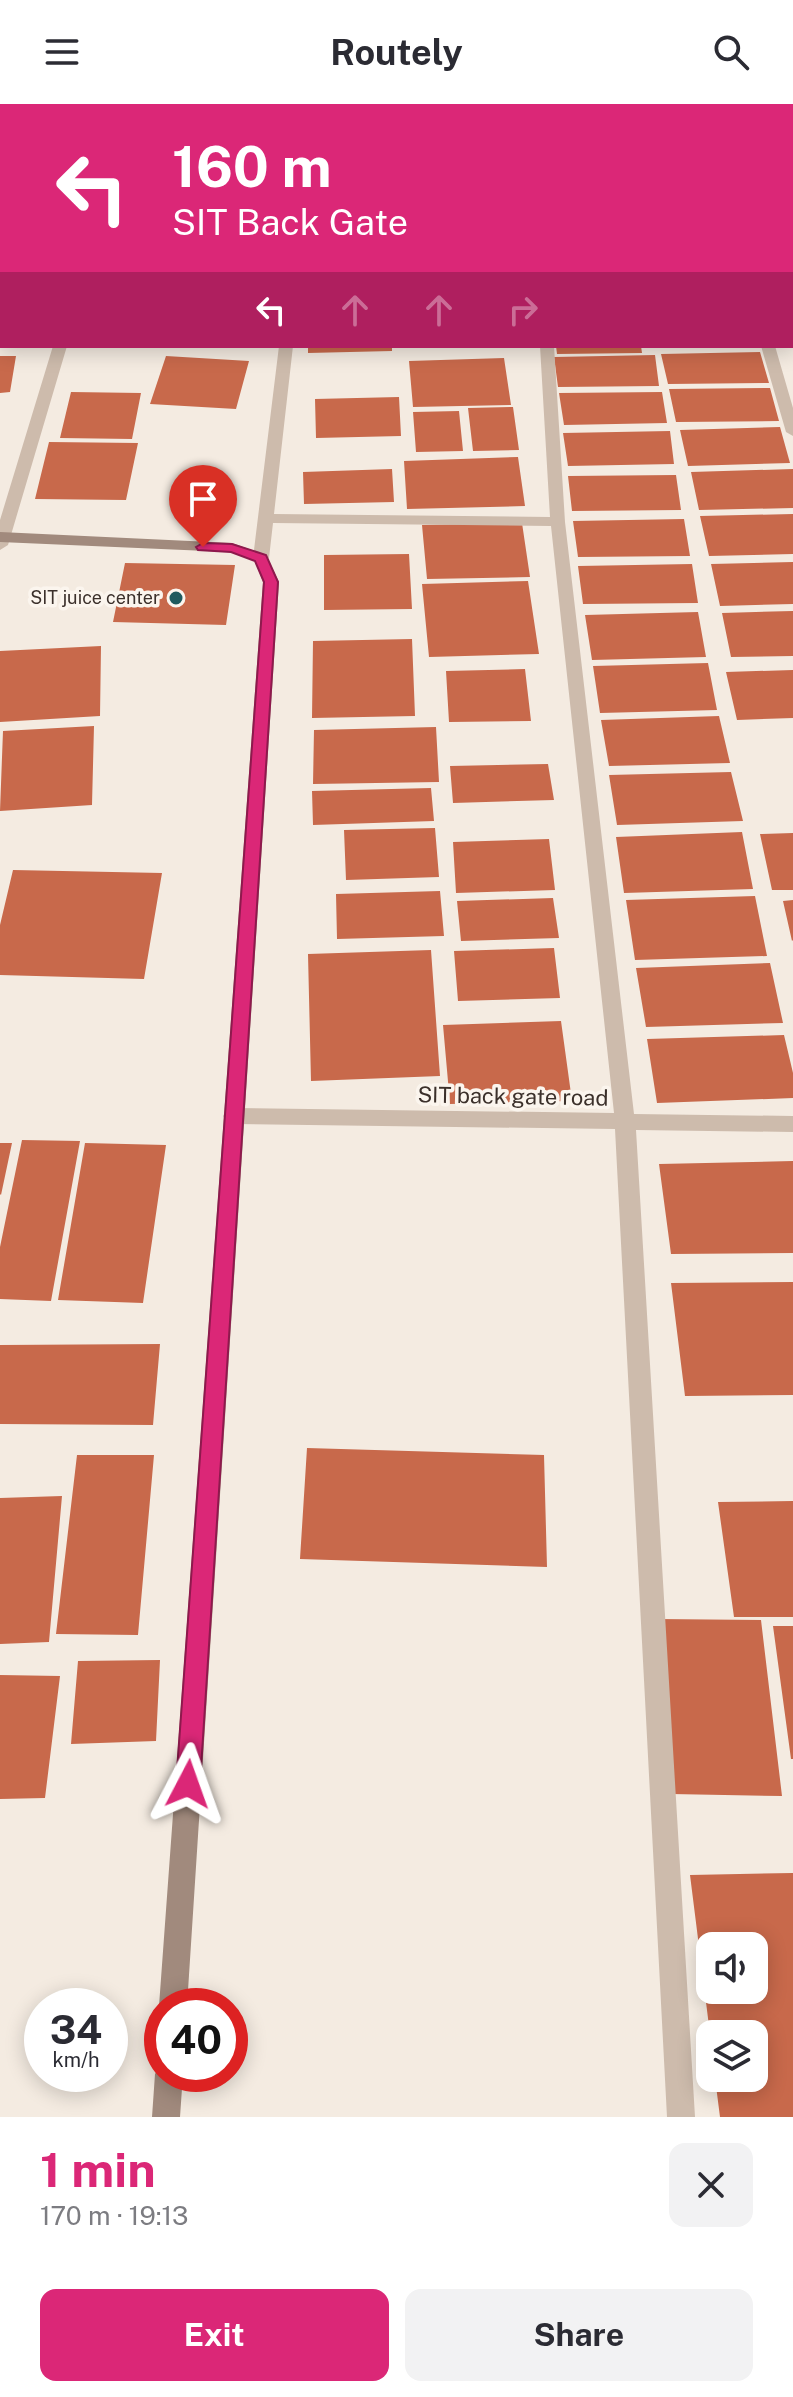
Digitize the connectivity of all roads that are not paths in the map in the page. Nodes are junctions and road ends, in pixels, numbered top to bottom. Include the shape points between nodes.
1 (59, 348) edge
2 (286, 348) edge
3 (547, 348) edge
4 (769, 348) edge
5 (793, 432) edge
6 (266, 518) junction
7 (558, 522) junction
8 (1, 540) edge
9 (261, 558) junction
10 (233, 1116) junction
11 (625, 1121) junction
12 (793, 1124) edge
13 (174, 1988) edge
14 (168, 2092) edge
15 (166, 2117) edge
16 (681, 2117) edge

1 - 8 street
2 - 6 street
3 - 7 street
4 - 5 street
6 - 7 street
6 - 9 street
7 - 11 street
8 - 9 street via 232,548
9 - 10 street via 271,582
10 - 11 street, SIT back gate road
10 - 13 street
11 - 12 street, SIT back gate road
11 - 16 street
14 - 15 street

